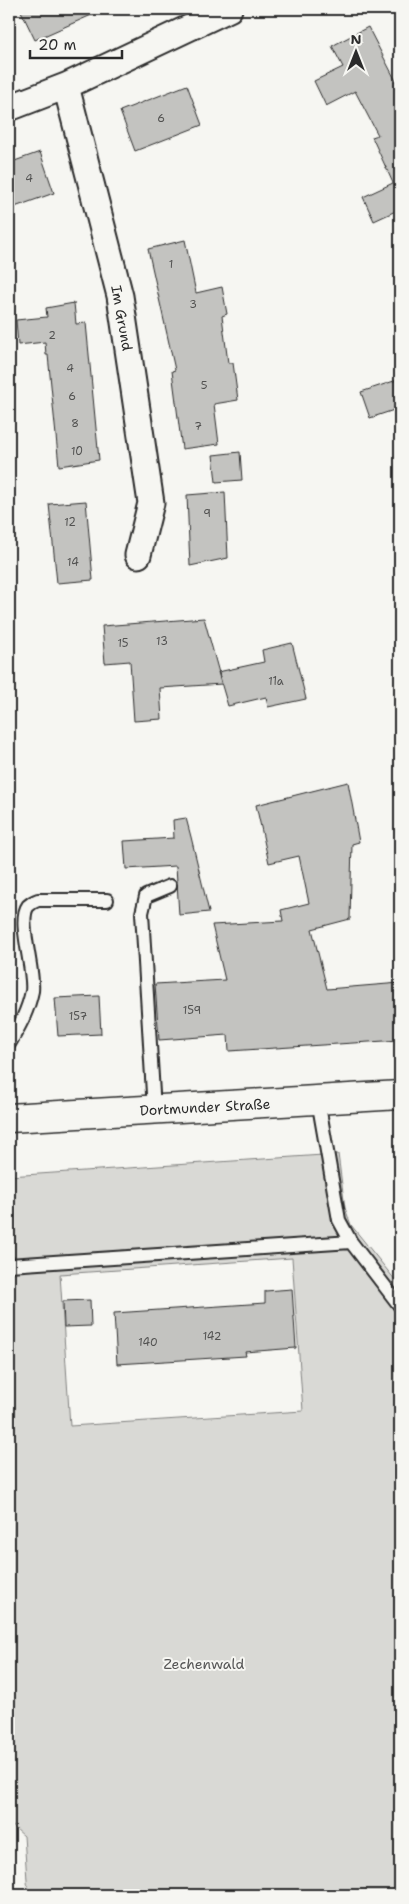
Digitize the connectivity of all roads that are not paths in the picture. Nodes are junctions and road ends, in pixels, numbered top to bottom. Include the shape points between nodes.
1 (229, 9) edge
2 (66, 86) junction
3 (9, 108) edge
4 (138, 555) dead end
5 (170, 886) dead end
6 (107, 900) dead end
7 (9, 1044) edge
8 (400, 1094) edge
9 (318, 1100) junction
10 (154, 1110) junction
11 (9, 1118) edge
12 (351, 1242) junction
13 (9, 1265) edge
14 (400, 1306) edge

1 - 2 street
2 - 3 street
2 - 4 street, Im Grund via 120,296 151,503
5 - 10 lane via 146,896 142,914
6 - 7 lane via 38,900 28,906 25,925 32,989 26,1013
8 - 9 main road, Dortmunder Straße
9 - 10 main road, Dortmunder Straße
9 - 12 lane via 339,1220
10 - 11 main road, Dortmunder Straße
12 - 13 lane
12 - 14 lane

